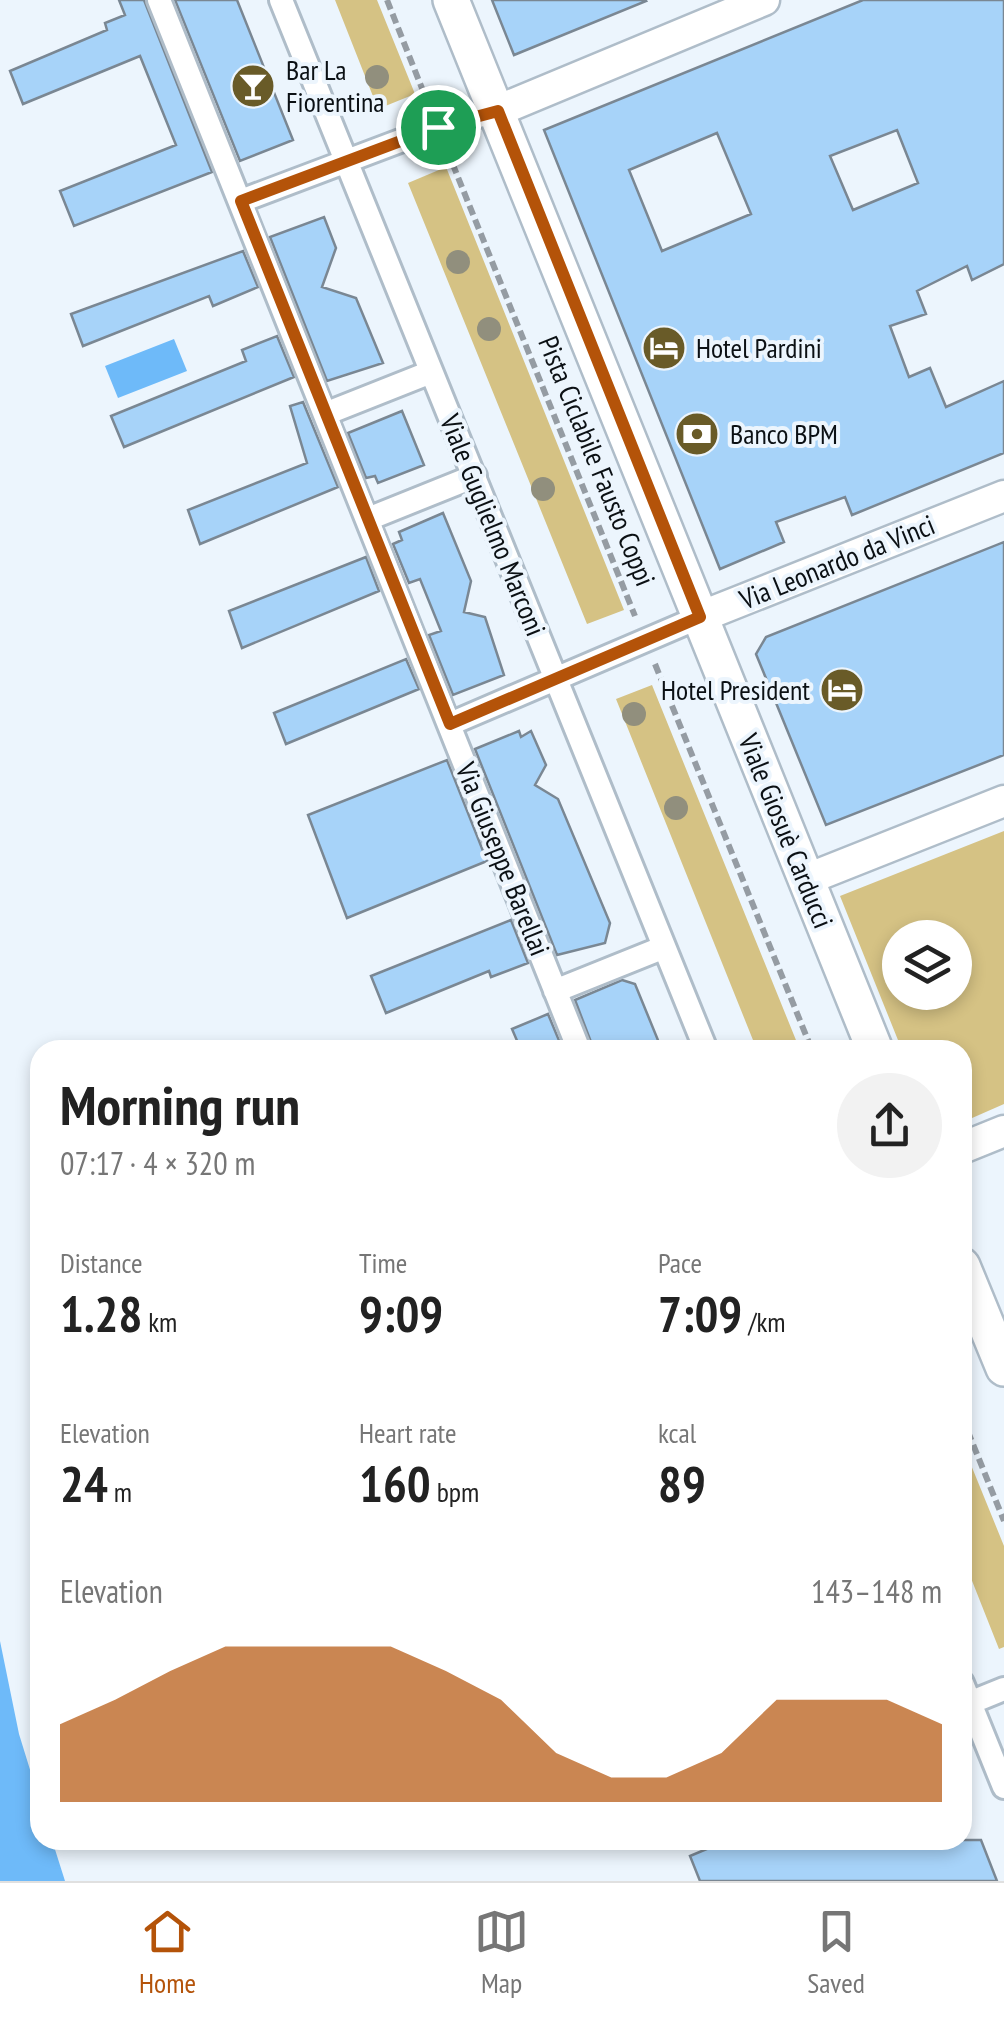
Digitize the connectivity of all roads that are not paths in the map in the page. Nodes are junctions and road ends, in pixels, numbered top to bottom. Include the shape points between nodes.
1 (159, 0) edge
2 (281, 0) edge
3 (451, 0) edge
4 (764, 0) edge
5 (498, 111) junction
6 (348, 160) junction
7 (241, 201) junction
8 (431, 372) junction
9 (326, 414) junction
10 (475, 476) junction
11 (1004, 496) edge
12 (368, 519) junction
13 (700, 617) junction
14 (553, 678) junction
15 (450, 724) junction
16 (1004, 801) edge
17 (806, 880) junction
18 (662, 948) junction
19 (555, 991) junction
20 (575, 1040) edge
21 (702, 1040) edge
22 (871, 1040) edge
23 (1004, 1131) edge
24 (972, 1144) edge
25 (972, 1290) edge
26 (1004, 1368) edge
27 (1004, 1690) edge
28 (972, 1696) edge
29 (972, 1713) edge
30 (1004, 1787) edge

1 - 7 street, Via Giuseppe Barellai
2 - 6 street, Viale Guglielmo Marconi
3 - 5 street, Viale Giosuè Carducci
4 - 5 street
5 - 6 street
5 - 13 street, Viale Giosuè Carducci
6 - 7 street
6 - 8 street, Viale Guglielmo Marconi
7 - 9 street, Via Giuseppe Barellai
8 - 9 street
8 - 10 street, Viale Guglielmo Marconi
9 - 12 street, Via Giuseppe Barellai
10 - 12 street
10 - 14 street, Viale Guglielmo Marconi
11 - 13 street, Via Leonardo da Vinci
12 - 15 street, Via Giuseppe Barellai
13 - 14 street, Via Leonardo da Vinci
13 - 17 street, Viale Giosuè Carducci
14 - 15 street, Via Leonardo da Vinci
14 - 18 street, Viale Guglielmo Marconi
15 - 19 street, Via Giuseppe Barellai
16 - 17 street
17 - 22 street, Viale Giosuè Carducci
18 - 19 street
18 - 21 street, Viale Guglielmo Marconi
19 - 20 street, Via Giuseppe Barellai
23 - 24 street
25 - 26 street
27 - 28 street
29 - 30 street

